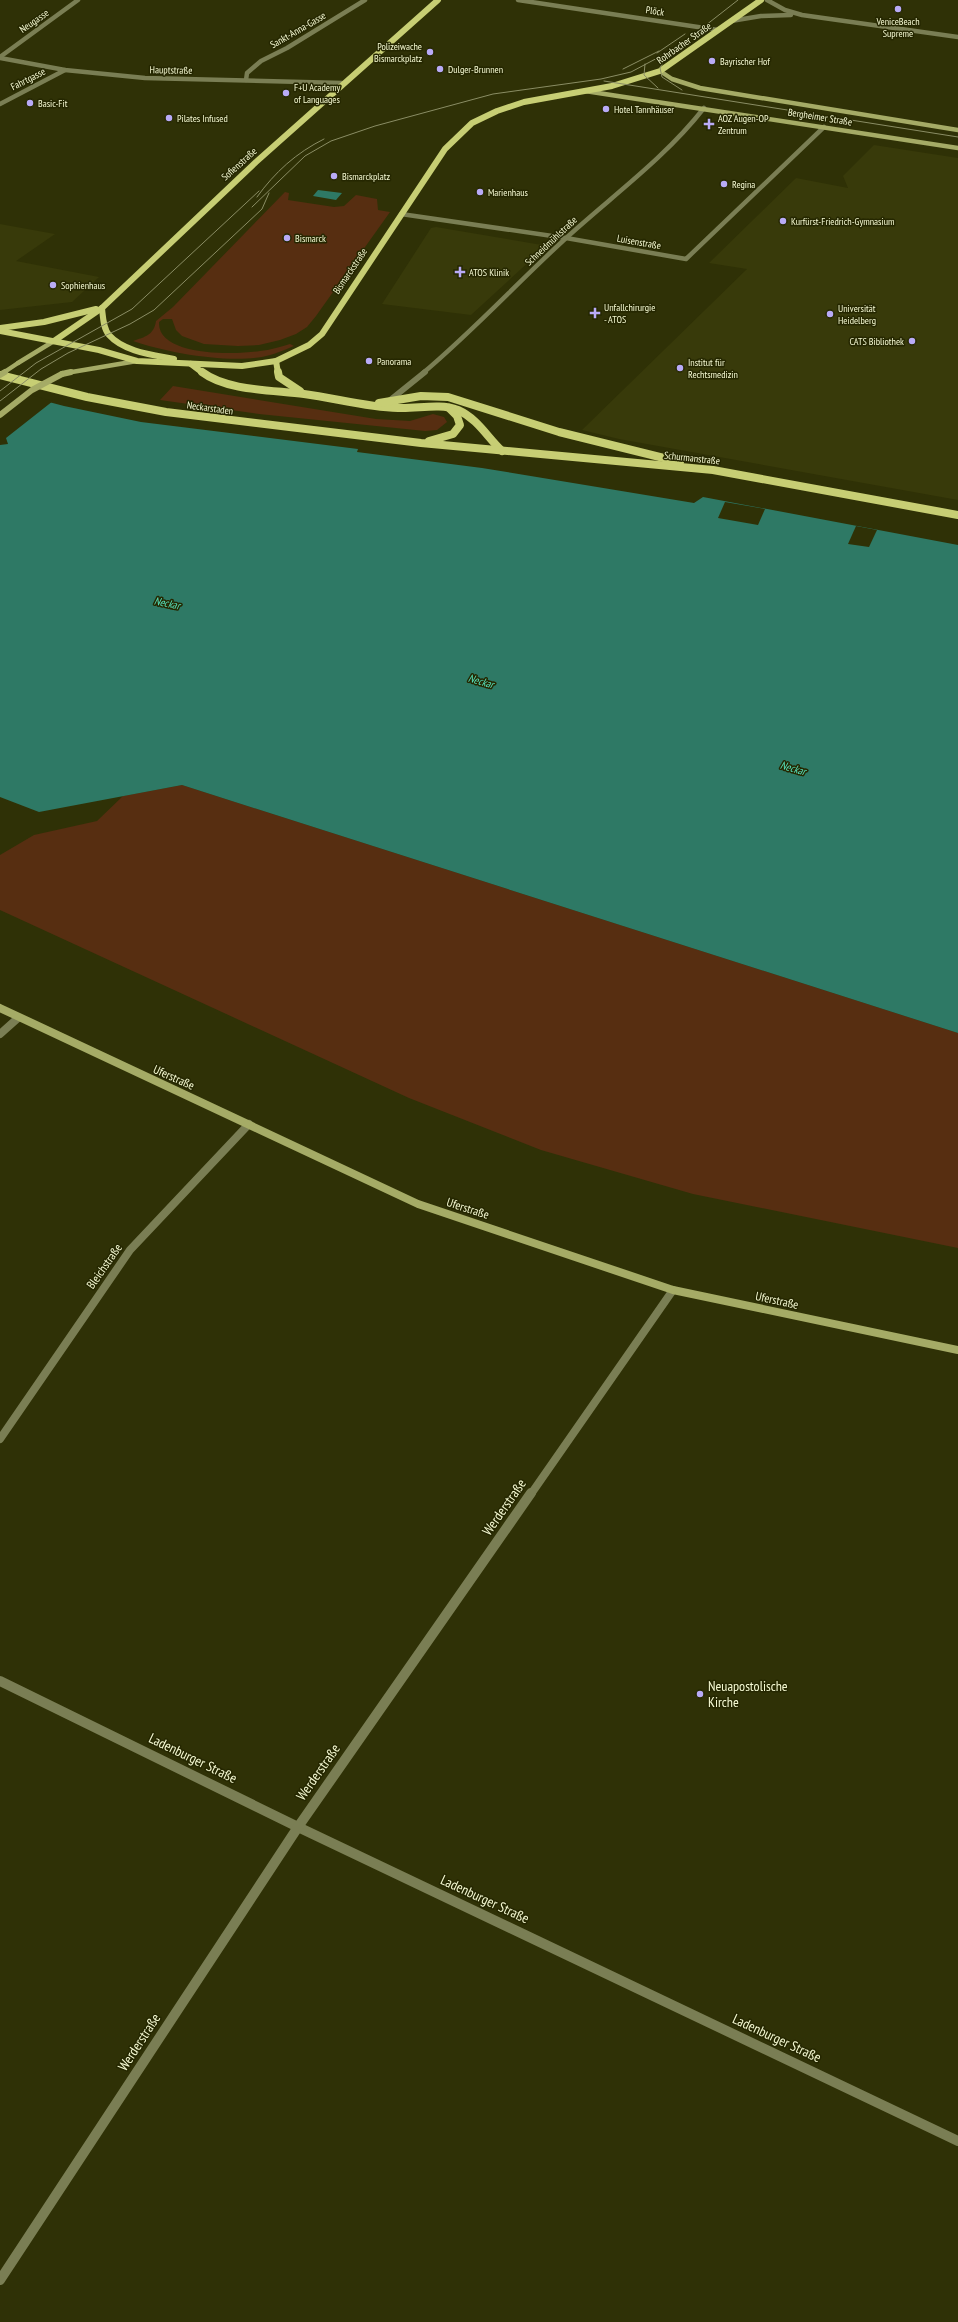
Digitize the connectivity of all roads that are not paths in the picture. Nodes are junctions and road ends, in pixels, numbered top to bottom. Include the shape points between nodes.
1 (78, 0) edge
2 (365, 0) edge
3 (438, 0) edge
4 (518, 0) edge
5 (760, 0) edge
6 (767, 0) edge
7 (802, 15) junction
8 (731, 21) junction
9 (718, 30) junction
10 (958, 37) edge
11 (0, 57) edge
12 (65, 70) junction
13 (660, 71) junction
14 (246, 80) junction
15 (342, 83) junction
16 (612, 86) joint
17 (585, 91) junction
18 (0, 104) edge
19 (704, 108) junction
20 (824, 127) junction
21 (958, 130) edge
22 (958, 148) edge
23 (401, 214) junction
24 (566, 238) junction
25 (102, 308) junction
26 (0, 328) edge
27 (0, 331) edge
28 (54, 341) junction
29 (137, 361) junction
30 (276, 361) junction
31 (194, 365) junction
32 (0, 375) edge
33 (305, 394) junction
34 (389, 401) junction
35 (368, 405) junction
36 (449, 408) junction
37 (0, 415) edge
38 (421, 443) junction
39 (502, 450) junction
40 (713, 470) junction
41 (958, 515) edge
42 (0, 1008) edge
43 (18, 1018) junction
44 (0, 1034) edge
45 (249, 1124) junction
46 (674, 1290) junction
47 (958, 1350) edge
48 (0, 1439) edge
49 (0, 1681) edge
50 (298, 1827) junction
51 (958, 2141) edge
52 (0, 2280) edge

1 - 11 street, Neugasse
2 - 14 street, Sankt-Anna-Gasse via 288,48 261,61 247,73
3 - 15 main road, Sofienstraße
4 - 9 street, Plöck
5 - 8 main road, Rohrbacher Straße
6 - 7 street via 785,10
7 - 8 street via 761,16
7 - 10 street
8 - 9 main road, Rohrbacher Straße
9 - 13 main road, Rohrbacher Straße
11 - 12 street, Hauptstraße
12 - 14 street, Hauptstraße via 145,78
12 - 18 street, Fahrtgasse
13 - 16 main road, Rohrbacher Straße
13 - 21 street, Bergheimer Straße via 672,80 700,88
14 - 15 street, Hauptstraße
15 - 25 main road, Sofienstraße via 179,233
16 - 17 main road, Bismarckstraße
17 - 19 street, Bergheimer Straße
17 - 23 main road, Bismarckstraße via 510,106 472,123 445,149
19 - 20 street, Bergheimer Straße
19 - 24 street, Schneidmühlstraße via 687,132
20 - 22 street, Bergheimer Straße
20 - 24 street, Luisenstraße via 686,259
23 - 24 street, Luisenstraße
23 - 30 main road, Bismarckstraße via 322,334 309,345
24 - 34 street, Schneidmühlstraße via 436,363
25 - 26 main road via 44,322
25 - 28 main road, Sofienstraße
25 - 31 main road via 108,334 118,342
27 - 28 main road
28 - 29 main road
28 - 32 street, bridge
29 - 31 main road, Bismarckstraße
29 - 37 street, Bismarckstraße, bridge via 62,374 32,390
30 - 31 main road, Bismarckstraße via 242,366
30 - 33 main road via 279,377
31 - 33 main road via 203,375 222,382
32 - 38 main road, Neckarstaden via 102,400 166,412
33 - 35 main road
34 - 35 main road
34 - 40 main road via 421,396 448,397 559,432
35 - 36 main road via 393,408
36 - 38 main road via 460,421 456,431
36 - 39 main road via 474,418 492,442
38 - 39 main road, Schurmanstraße
39 - 40 main road, Schurmanstraße
40 - 41 main road, Schurmanstraße
42 - 43 street, Uferstraße
43 - 44 street
43 - 45 street, Uferstraße
45 - 46 street, Uferstraße via 418,1204
45 - 48 street, Bleichstraße via 130,1250
46 - 47 street, Uferstraße
46 - 50 street, Werderstraße
49 - 50 street, Ladenburger Straße
50 - 51 street, Ladenburger Straße
50 - 52 street, Werderstraße

